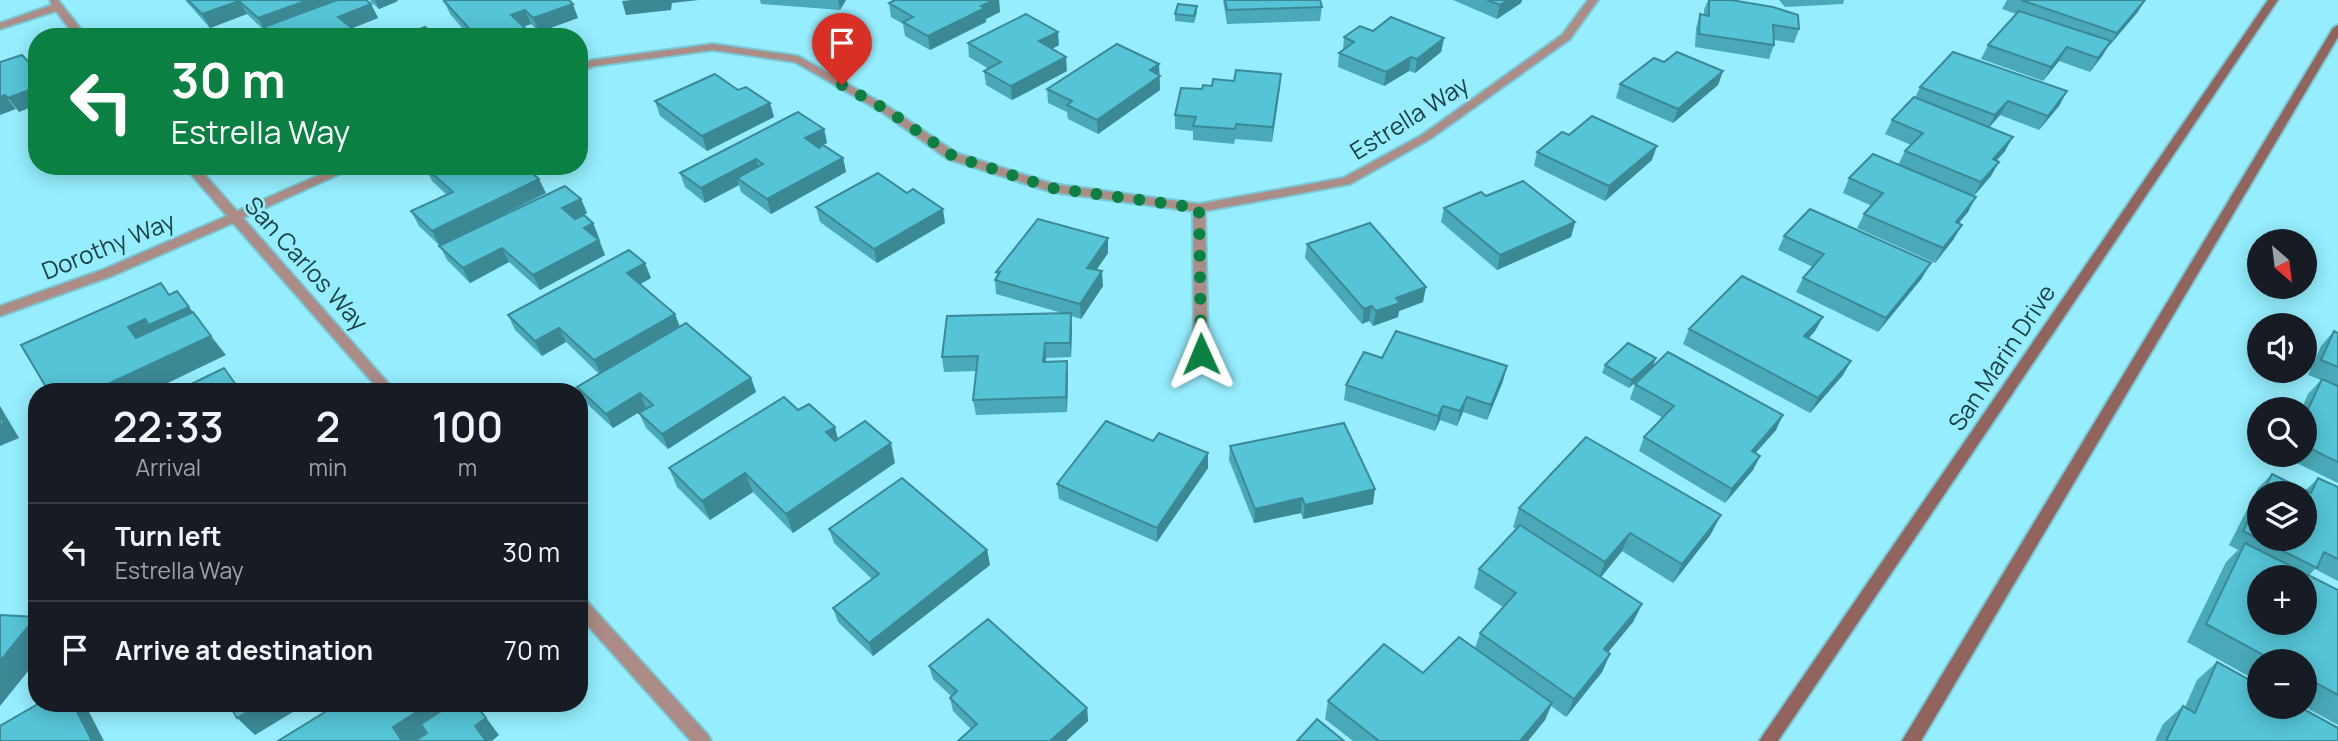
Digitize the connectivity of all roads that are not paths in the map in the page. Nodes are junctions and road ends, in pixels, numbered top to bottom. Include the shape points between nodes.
1 (1593, 0) edge
2 (2273, 0) edge
3 (55, 3) edge
4 (0, 26) edge
5 (75, 28) edge
6 (2338, 28) edge
7 (588, 65) edge
8 (197, 175) edge
9 (330, 175) edge
10 (1199, 208) junction
11 (232, 217) junction
12 (0, 311) edge
13 (1201, 354) dead end
14 (381, 383) edge
15 (588, 614) edge
16 (702, 741) edge
17 (1768, 741) edge
18 (1911, 741) edge

1 - 10 street, Estrella Way via 1566,37 1426,137 1346,181
2 - 17 main road, San Marin Drive
3 - 4 street
3 - 5 street
6 - 18 main road
7 - 10 street, Estrella Way via 713,47 798,59 887,110 953,156 1052,188
8 - 11 street, San Carlos Way
9 - 11 street
10 - 13 street
11 - 12 street, Dorothy Way via 107,273
11 - 14 street, San Carlos Way
15 - 16 street

